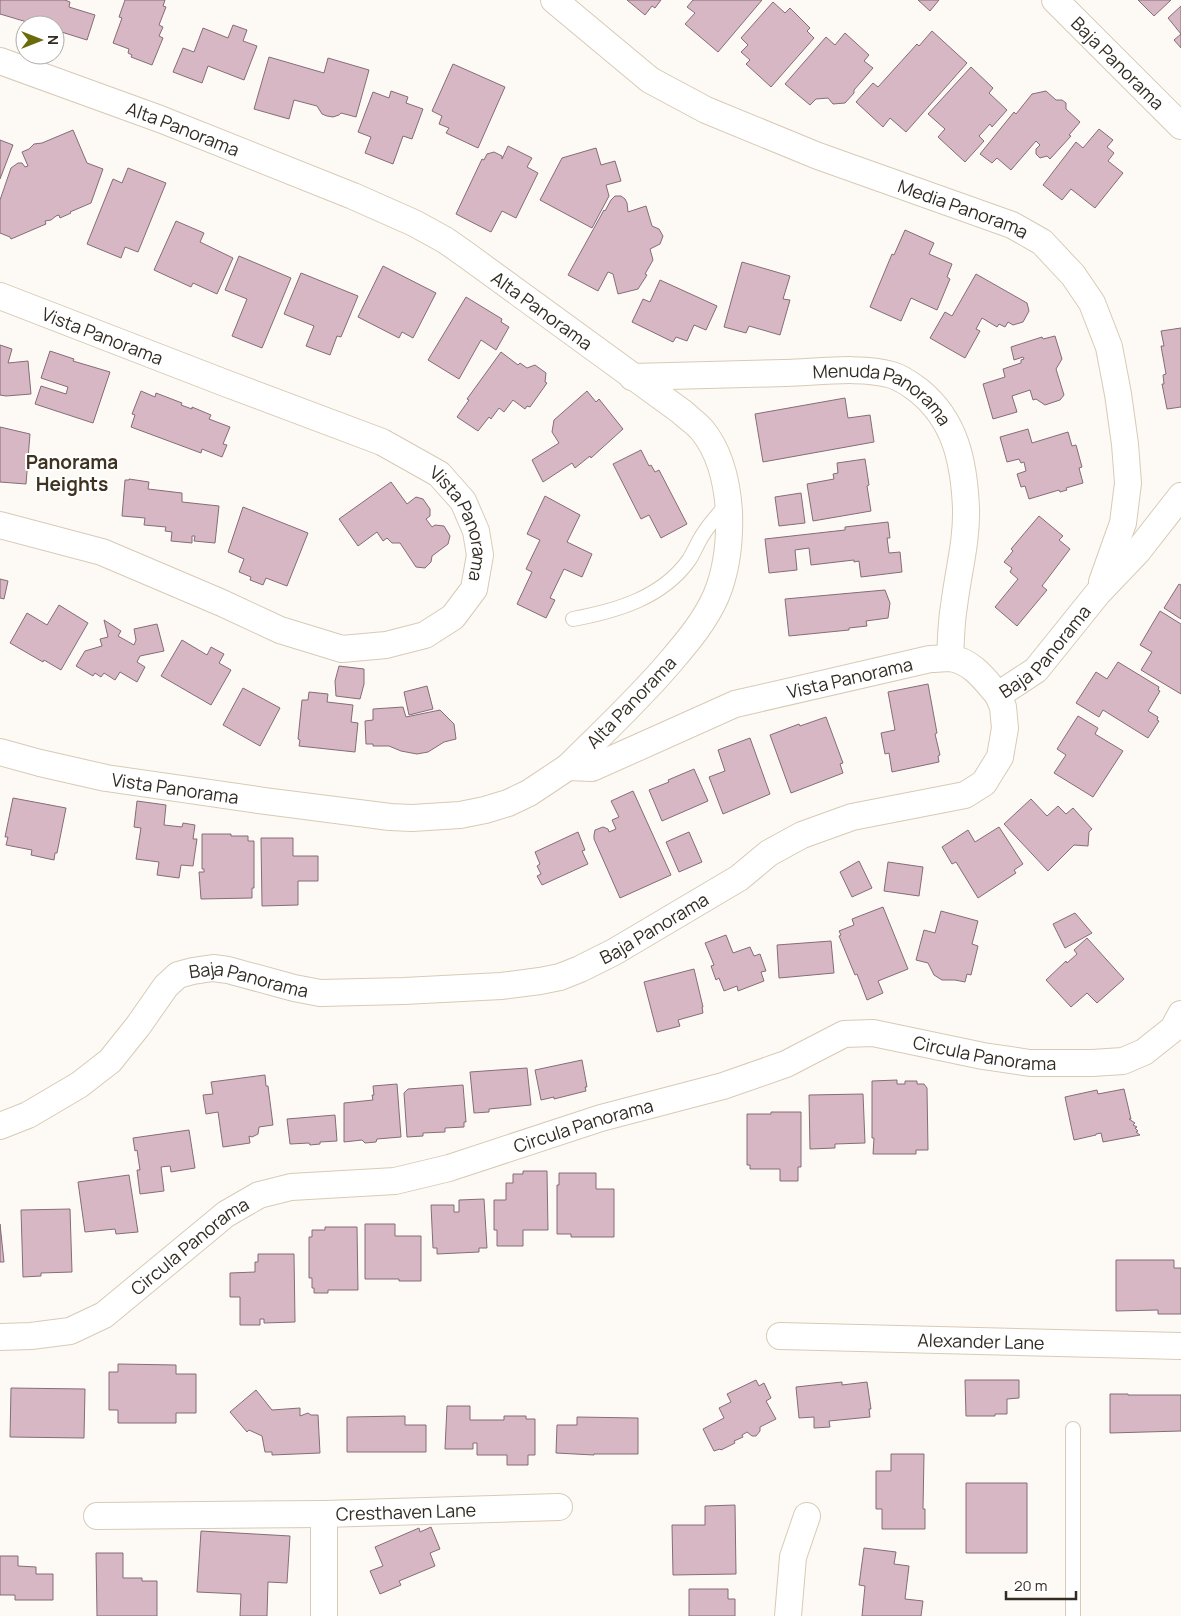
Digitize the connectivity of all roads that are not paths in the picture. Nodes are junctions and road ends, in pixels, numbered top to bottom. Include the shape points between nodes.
1 (554, 0) edge
2 (1055, 0) edge
3 (0, 61) edge
4 (1181, 126) edge
5 (0, 296) edge
6 (632, 377) junction
7 (1181, 496) edge
8 (728, 503) junction
9 (0, 525) edge
10 (1098, 593) junction
11 (573, 619) dead end
12 (950, 658) junction
13 (998, 696) junction
14 (0, 752) edge
15 (568, 767) junction
16 (1181, 1014) edge
17 (0, 1126) edge
18 (780, 1336) dead end
19 (0, 1337) edge
20 (1181, 1346) edge
21 (1073, 1429) dead end
22 (559, 1507) dead end
23 (324, 1514) junction
24 (97, 1516) dead end
25 (808, 1516) dead end
26 (324, 1616) edge
27 (788, 1616) edge
28 (1073, 1616) edge

1 - 10 street, Media Panorama via 650,80 706,110 818,156 1012,225 1042,242 1067,269 1092,303 1109,347 1125,444 1128,483 1123,523
2 - 4 street, Baja Panorama
3 - 6 street, Alta Panorama via 169,122 346,192 414,223 465,254
5 - 9 street, Vista Panorama via 382,442 439,474 463,501 476,531 480,555 474,589 453,617 425,635 386,645 342,648 280,630 102,552
6 - 8 street, Alta Panorama via 701,429 717,454
6 - 12 street, Menuda Panorama via 853,371 892,375 928,398 944,417 956,442 966,509
7 - 10 street, Baja Panorama via 1138,551
8 - 11 lane via 703,534 688,560 654,593 632,604
8 - 15 street, Alta Panorama via 728,550 716,596 703,621 648,687
10 - 13 street, Baja Panorama via 1036,670
12 - 13 street via 967,662
12 - 15 street, Vista Panorama via 930,659 735,704 592,768
13 - 17 street, Baja Panorama via 1003,707 1005,728 1000,757 984,783 965,795 852,817 802,835 770,853 739,878 580,969 560,977 500,986 320,993 228,970 193,970 178,975 166,986 110,1062 79,1085
14 - 15 street, Vista Panorama via 106,778 412,818 460,815 508,803
16 - 19 street, Circula Panorama via 1172,1029 1144,1052 1123,1061 1092,1063 1030,1063 872,1033 844,1034 786,1064 723,1086 600,1118 449,1168 395,1181 291,1187 259,1195 226,1214 104,1315 70,1331
18 - 20 street, Alexander Lane
21 - 28 lane
22 - 23 street, Cresthaven Lane
23 - 24 street
23 - 26 street, Cresthaven Lane
25 - 27 street via 793,1557

